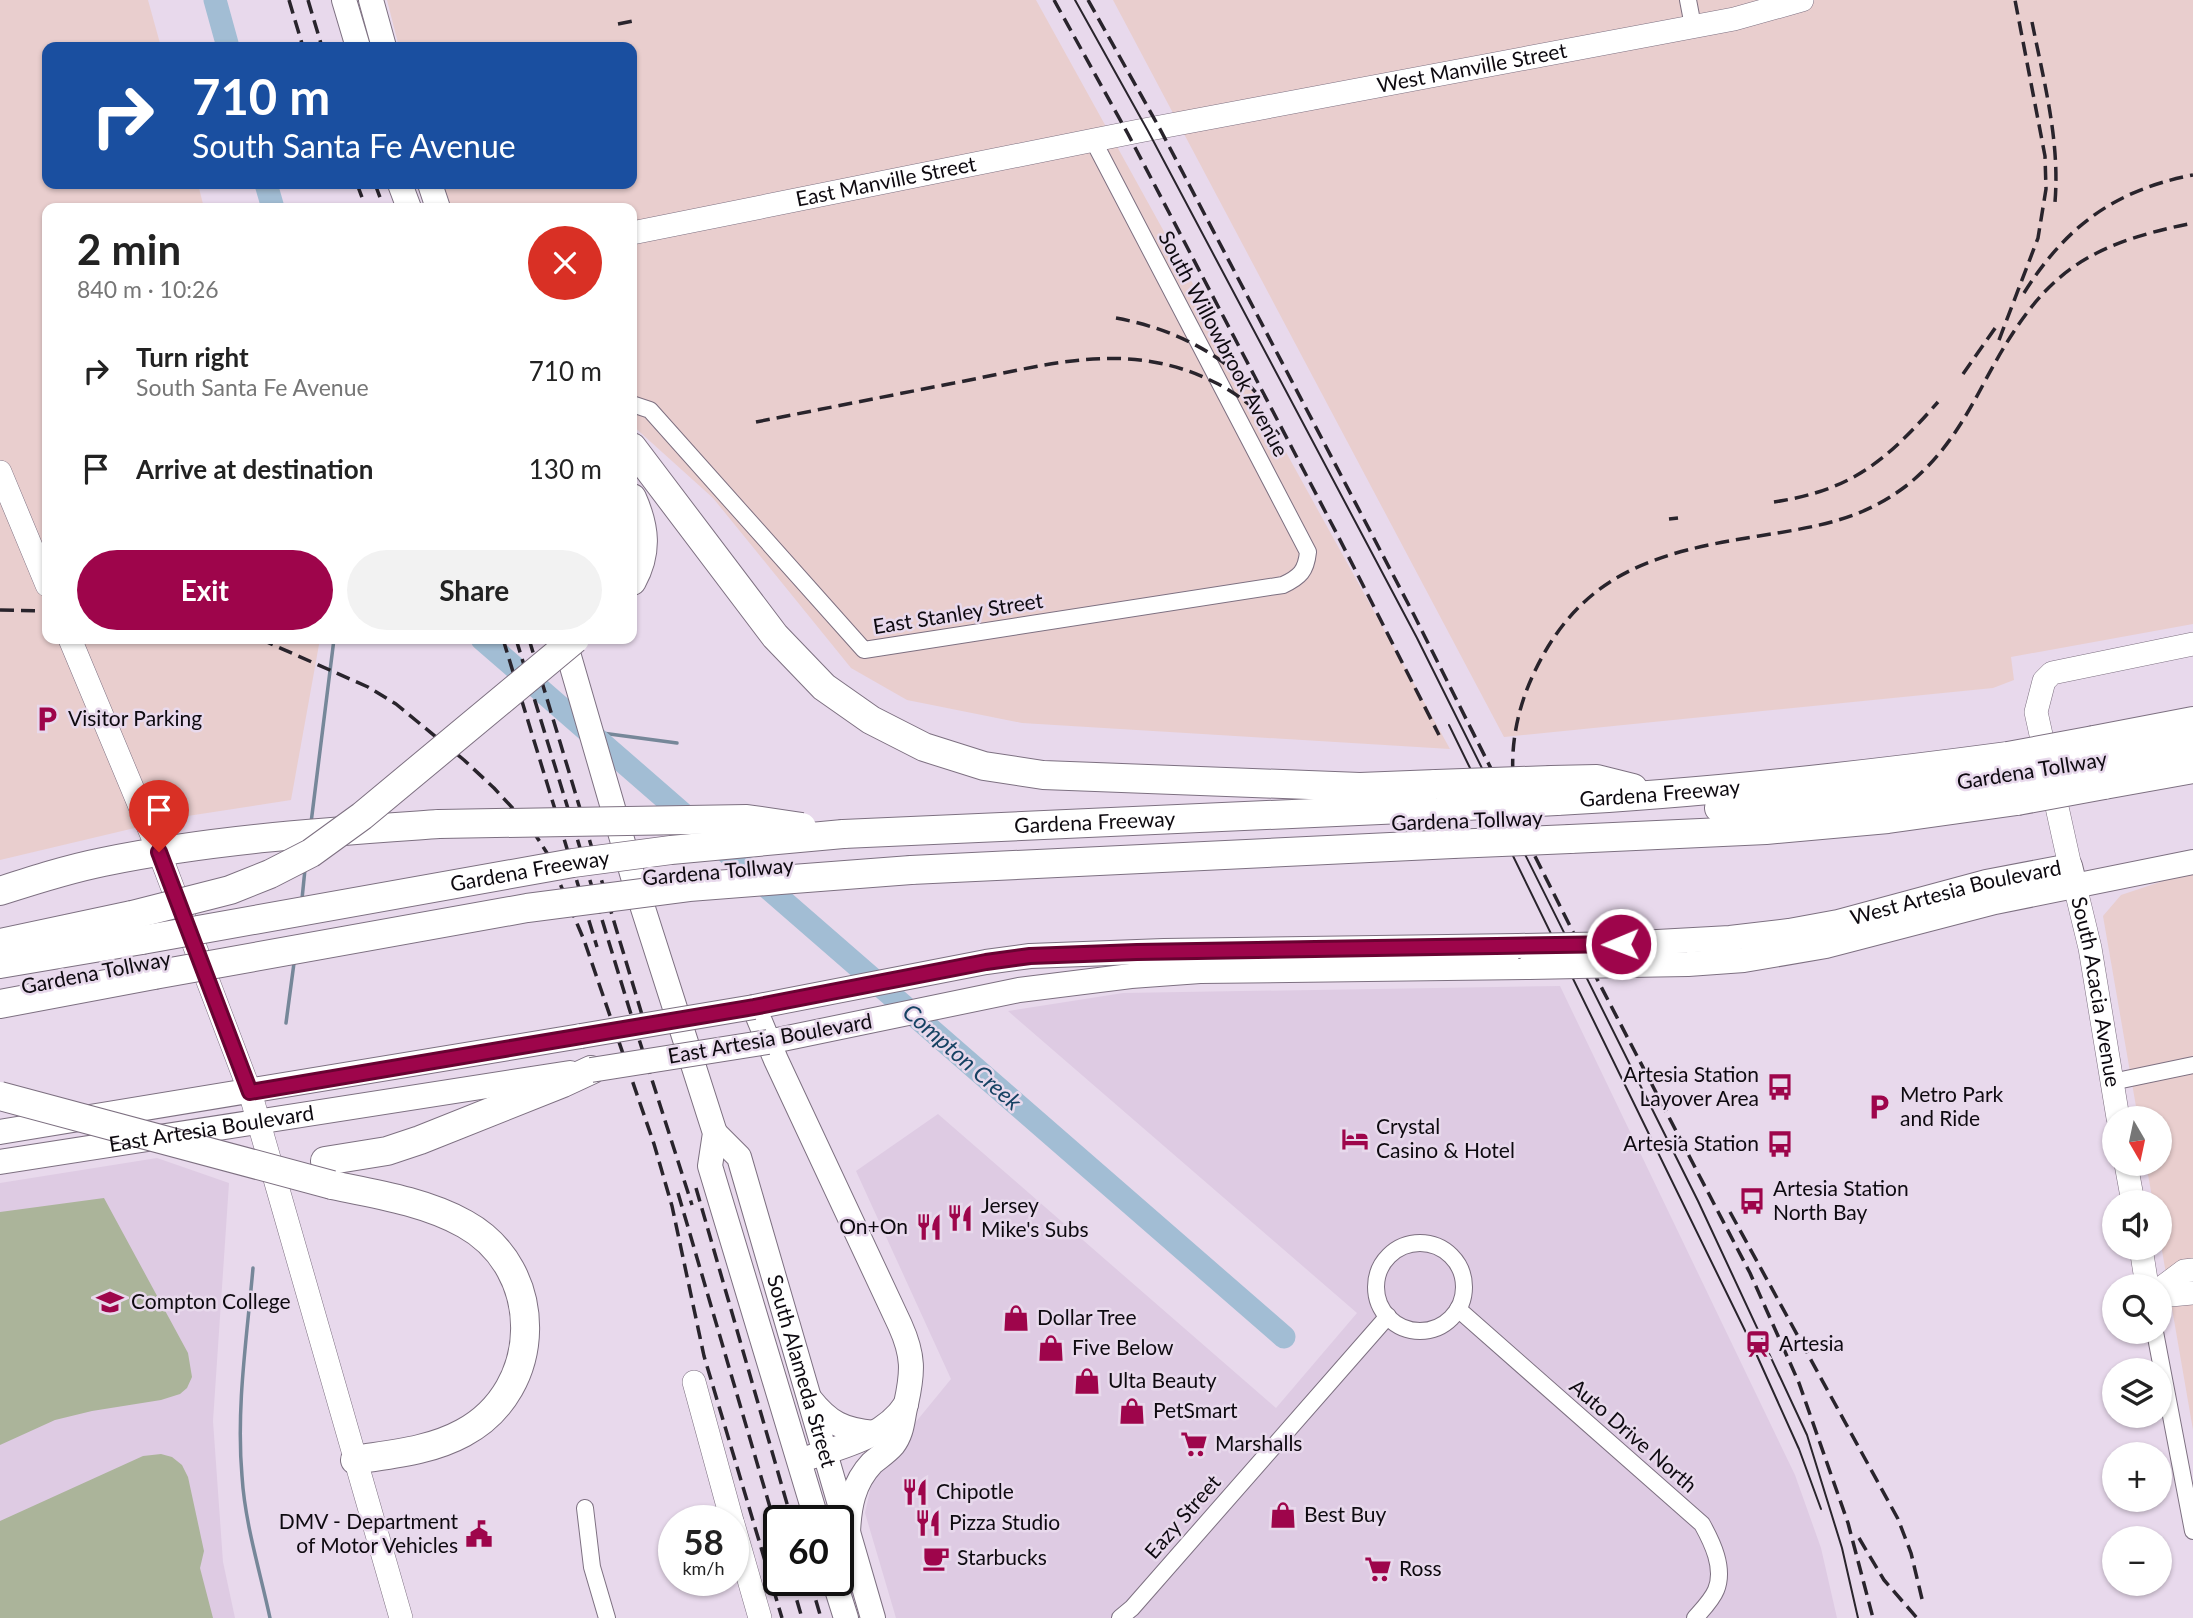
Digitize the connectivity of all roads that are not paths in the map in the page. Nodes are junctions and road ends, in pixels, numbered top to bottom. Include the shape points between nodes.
1 (344, 0) edge
2 (371, 0) edge
3 (1688, 0) edge
4 (1802, 0) edge
5 (1692, 26) junction
6 (357, 42) edge
7 (383, 42) edge
8 (1139, 131) joint
9 (1094, 142) junction
10 (637, 232) edge
11 (637, 406) edge
12 (637, 454) edge
13 (0, 472) edge
14 (637, 510) edge
15 (1307, 567) joint
16 (637, 570) edge
17 (42, 573) edge
18 (72, 644) edge
19 (565, 644) edge
20 (569, 644) edge
21 (2193, 644) edge
22 (2193, 721) edge
23 (2193, 742) edge
24 (2193, 752) edge
25 (2099, 762) junction
26 (2193, 769) edge
27 (2013, 777) junction
28 (2136, 779) junction
29 (1560, 809) junction
30 (1448, 814) junction
31 (1033, 825) joint
32 (857, 833) junction
33 (159, 852) junction
34 (2193, 862) edge
35 (2072, 876) junction
36 (0, 891) edge
37 (0, 943) edge
38 (144, 948) junction
39 (1624, 954) joint
40 (1170, 962) junction
41 (0, 964) edge
42 (0, 992) edge
43 (0, 1004) edge
44 (754, 1007) junction
45 (771, 1050) junction
46 (2193, 1065) edge
47 (591, 1070) junction
48 (2112, 1082) junction
49 (250, 1092) junction
50 (0, 1096) edge
51 (2116, 1106) edge
52 (260, 1122) junction
53 (0, 1132) edge
54 (715, 1133) junction
55 (0, 1162) edge
56 (328, 1173) junction
57 (2193, 1270) edge
58 (2172, 1280) edge
59 (2193, 1293) edge
60 (2172, 1295) edge
61 (1458, 1309) junction
62 (1388, 1316) junction
63 (2157, 1344) edge
64 (694, 1382) dead end
65 (807, 1395) junction
66 (906, 1403) junction
67 (874, 1433) junction
68 (824, 1453) junction
69 (355, 1460) junction
70 (799, 1461) junction
71 (728, 1505) edge
72 (812, 1505) edge
73 (840, 1505) edge
74 (850, 1505) edge
75 (585, 1508) dead end
76 (2193, 1531) edge
77 (854, 1553) edge
78 (749, 1579) edge
79 (839, 1596) edge
80 (401, 1618) edge
81 (607, 1618) edge
82 (760, 1618) edge
83 (846, 1618) edge
84 (873, 1618) edge
85 (1120, 1618) edge
86 (1695, 1618) edge

1 - 6 main road
2 - 7 main road
3 - 5 street
4 - 5 street, West Manville Street
5 - 8 street, West Manville Street
8 - 9 street, East Manville Street
9 - 10 street, East Manville Street
9 - 15 street, South Willowbrook Avenue via 1301,538 1308,552
11 - 15 street, East Stanley Street via 650,410 864,650 1283,584 1298,578
12 - 30 highway via 775,636 824,687 871,720 924,747 984,766 1044,775 1360,787
13 - 17 street
14 - 16 highway via 643,540
18 - 33 street
19 - 54 main road, South Alameda Street, bridge via 633,877
20 - 38 highway, bridge via 311,853 230,890
21 - 35 street, West Artesia Boulevard via 2052,673 2044,681 2036,712
22 - 25 highway, Gardena Freeway
23 - 25 highway, Gardena Tollway
24 - 28 highway, Gardena Tollway via 2150,760
25 - 27 highway, Gardena Freeway, bridge
25 - 27 highway, Gardena Freeway, bridge
25 - 28 highway, Gardena Freeway
26 - 28 highway, Gardena Freeway
27 - 29 highway, Gardena Freeway via 1875,821 1766,830
27 - 29 highway, Gardena Freeway via 1848,778 1663,795 1597,779
29 - 30 highway, Gardena Freeway, bridge
29 - 30 highway, bridge
30 - 31 highway, Gardena Tollway via 1061,838
30 - 38 highway, Gardena Freeway, bridge via 1358,848 903,863
31 - 32 highway, Gardena Freeway
32 - 33 highway, bridge via 747,819 439,824 278,836
32 - 38 highway, Gardena Freeway, bridge via 573,863
33 - 36 highway via 100,862
33 - 49 street
34 - 35 main road, West Artesia Boulevard
35 - 39 main road, West Artesia Boulevard via 1994,902 1826,946 1688,964
35 - 48 street, South Acacia Avenue via 2090,948
37 - 38 highway
38 - 41 highway, Gardena Freeway
38 - 42 highway, Gardena Tollway
38 - 43 highway, Gardena Freeway
39 - 40 main road, East Artesia Boulevard, bridge
40 - 44 main road, East Artesia Boulevard via 1030,956
40 - 45 main road, East Artesia Boulevard via 1019,990
44 - 45 main road
44 - 49 main road, East Artesia Boulevard, bridge
45 - 47 main road, East Artesia Boulevard, bridge
45 - 66 main road via 907,1341 912,1374
46 - 48 street
47 - 52 main road, East Artesia Boulevard
47 - 56 highway
48 - 51 street, South Acacia Avenue
49 - 52 street
49 - 53 main road, East Artesia Boulevard
50 - 56 highway, bridge via 222,1154 283,1161
52 - 55 main road, East Artesia Boulevard
52 - 69 street
54 - 65 main road, South Alameda Street via 739,1157
54 - 70 main road, South Alameda Street via 710,1166
56 - 69 highway via 375,1194 438,1212 482,1236 518,1286 526,1327 525,1349 512,1384 493,1412 479,1423 442,1443
57 - 58 street
59 - 60 street
61 - 62 street via 1440,1326 1424,1330 1401,1326
61 - 62 street via 1464,1292 1458,1265 1446,1251 1419,1243 1392,1252 1377,1276 1379,1301
61 - 86 street, Auto Drive North via 1702,1524 1713,1543 1719,1572 1716,1591
62 - 85 street, Eazy Street
63 - 76 street
64 - 71 street
65 - 67 main road via 822,1415 836,1424
65 - 68 main road, South Alameda Street
66 - 67 main road via 899,1415
66 - 74 main road via 902,1430 870,1465
67 - 68 main road
68 - 70 main road
68 - 73 main road, South Alameda Street
69 - 80 street
70 - 72 main road, South Alameda Street
75 - 81 street via 592,1567
77 - 84 main road, South Alameda Street
78 - 82 street
79 - 83 main road

